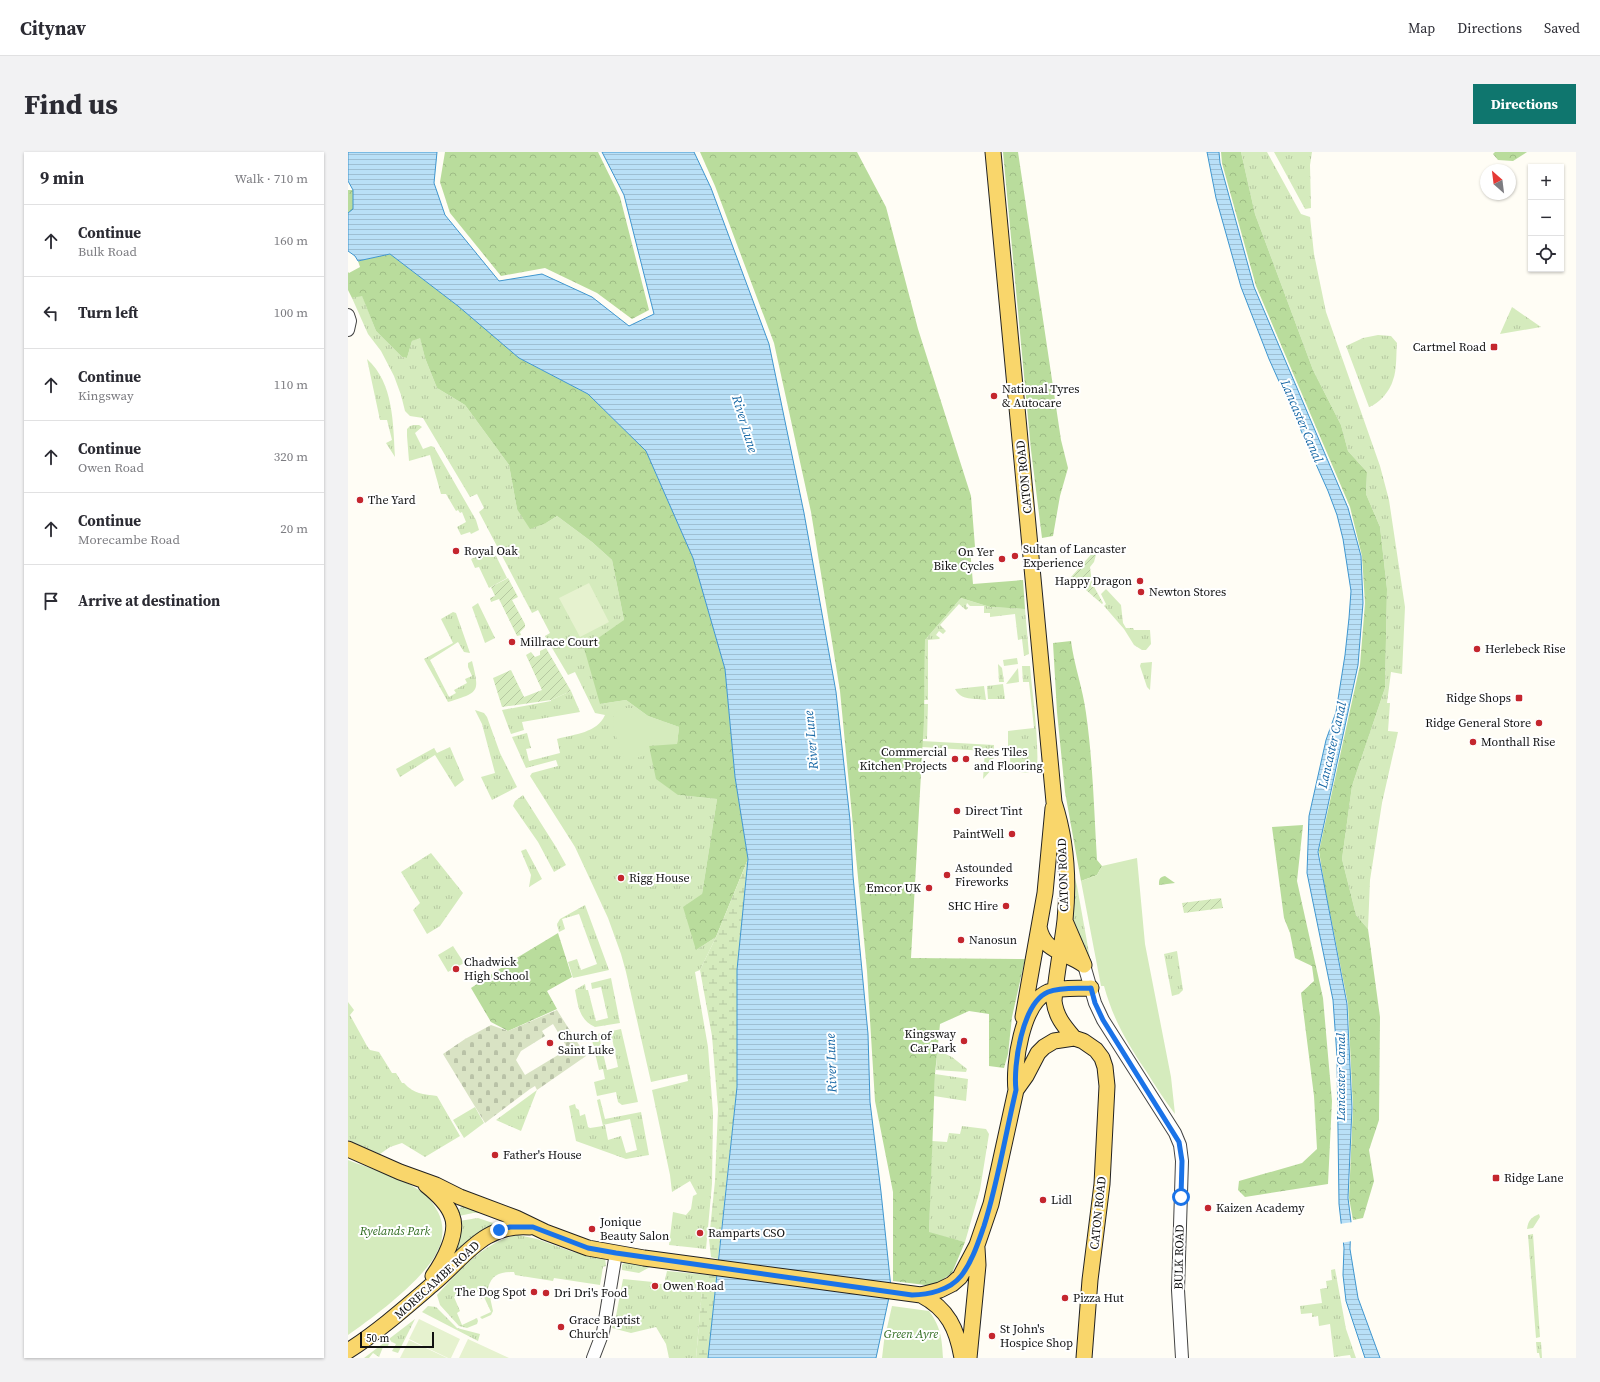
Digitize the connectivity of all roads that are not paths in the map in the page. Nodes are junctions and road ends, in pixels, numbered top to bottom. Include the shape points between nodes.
1 (993, 152) edge
2 (1054, 802) junction
3 (1065, 921) junction
4 (1039, 926) junction
5 (1061, 953) junction
6 (1084, 965) junction
7 (1091, 988) junction
8 (1055, 990) junction
9 (1022, 1036) junction
10 (1074, 1038) junction
11 (1016, 1090) junction
12 (348, 1149) edge
13 (421, 1181) junction
14 (460, 1197) junction
15 (452, 1215) junction
16 (533, 1227) junction
17 (977, 1245) junction
18 (616, 1253) junction
19 (916, 1295) junction
20 (406, 1307) junction
21 (348, 1351) edge
22 (593, 1358) edge
23 (962, 1358) edge
24 (969, 1358) edge
25 (1084, 1358) edge
26 (1182, 1358) edge

1 - 2 main road, CATON ROAD
2 - 3 main road, CATON ROAD via 1060,822 1065,860
2 - 4 main road, CATON ROAD
3 - 5 main road, CATON ROAD
3 - 6 main road
4 - 5 main road via 1044,942
4 - 9 main road, CATON ROAD via 1024,1008
5 - 6 main road
5 - 8 main road, CATON ROAD
6 - 7 street, BULK ROAD
7 - 8 main road
7 - 26 street, BULK ROAD via 1103,1020 1175,1133 1180,1145 1182,1169 1178,1290
8 - 9 main road via 1044,994 1034,1005 1026,1019
8 - 10 main road, CATON ROAD via 1056,1010 1060,1020
9 - 11 main road via 1016,1066
10 - 11 main road via 1054,1041 1044,1047
10 - 25 main road, CATON ROAD via 1084,1041 1102,1058 1107,1086 1102,1184 1090,1280
11 - 17 main road via 991,1204
12 - 13 main road
13 - 14 main road
13 - 15 main road via 441,1199
14 - 15 main road
14 - 16 main road
15 - 20 main road via 452,1235 446,1256 432,1278
16 - 18 main road via 588,1248
16 - 20 main road, MORECAMBE ROAD via 510,1227 499,1230 478,1242
17 - 19 main road via 960,1277 952,1284 940,1290
17 - 24 main road via 978,1265
18 - 19 main road
18 - 22 street via 603,1332
19 - 23 main road via 934,1302 950,1321 958,1337
20 - 21 main road, MORECAMBE ROAD

